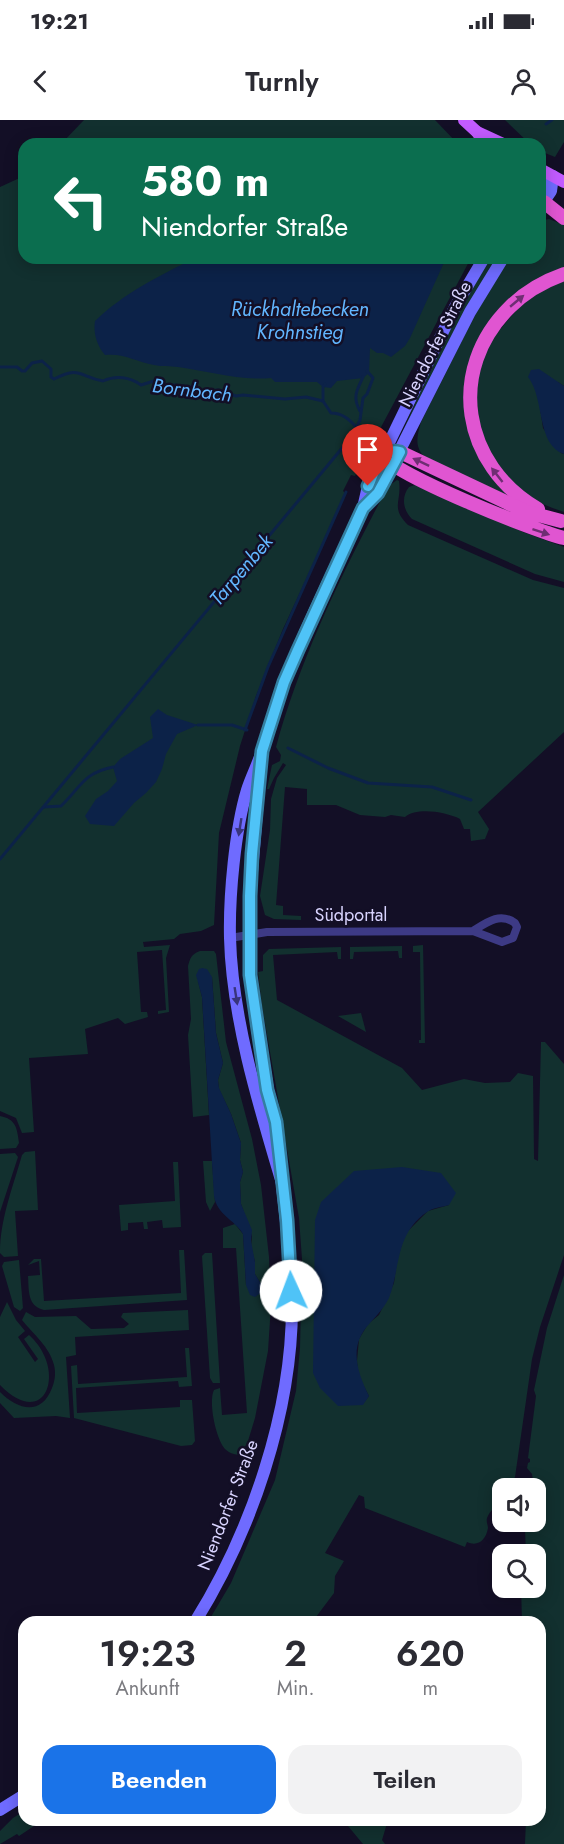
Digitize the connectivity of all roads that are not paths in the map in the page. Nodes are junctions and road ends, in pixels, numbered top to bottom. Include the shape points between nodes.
1 (464, 120) edge
2 (477, 132) junction
3 (481, 138) edge
4 (490, 138) edge
5 (559, 179) edge
6 (546, 197) edge
7 (546, 205) edge
8 (564, 218) edge
9 (480, 264) edge
10 (499, 264) edge
11 (564, 273) edge
12 (400, 452) junction
13 (382, 455) junction
14 (392, 466) junction
15 (363, 508) junction
16 (563, 521) edge
17 (564, 538) edge
18 (262, 751) junction
19 (473, 930) junction
20 (250, 934) junction
21 (230, 938) junction
22 (282, 1183) junction
23 (198, 1616) edge
24 (18, 1800) edge
25 (0, 1810) edge

1 - 2 main road
2 - 3 main road
2 - 4 main road
5 - 6 main road
7 - 8 highway
9 - 13 main road, Niendorfer Straße
10 - 12 main road, Niendorfer Straße via 470,312
16 -> 11 highway via 529,504 497,476 485,457 472,421 471,396 481,348 497,322 523,296
12 - 13 highway
12 - 14 main road, Niendorfer Straße
16 -> 12 highway via 527,512
13 - 14 highway
13 - 15 main road, Niendorfer Straße
14 - 15 main road, Niendorfer Straße via 378,493
14 -> 17 highway via 520,524
15 - 18 main road, Niendorfer Straße via 289,671
18 - 20 main road, Niendorfer Straße via 251,864
18 -> 21 main road, Niendorfer Straße via 241,816
19 - 19 street, Südportal via 502,942 513,938 517,927 504,917
19 - 20 street, Südportal
20 - 21 street, Südportal
20 - 22 main road, Niendorfer Straße via 250,975 267,1090 276,1122
21 -> 22 main road, Niendorfer Straße via 245,1042
22 - 23 main road, Niendorfer Straße via 292,1308 284,1388 252,1502 220,1578
24 - 25 main road

